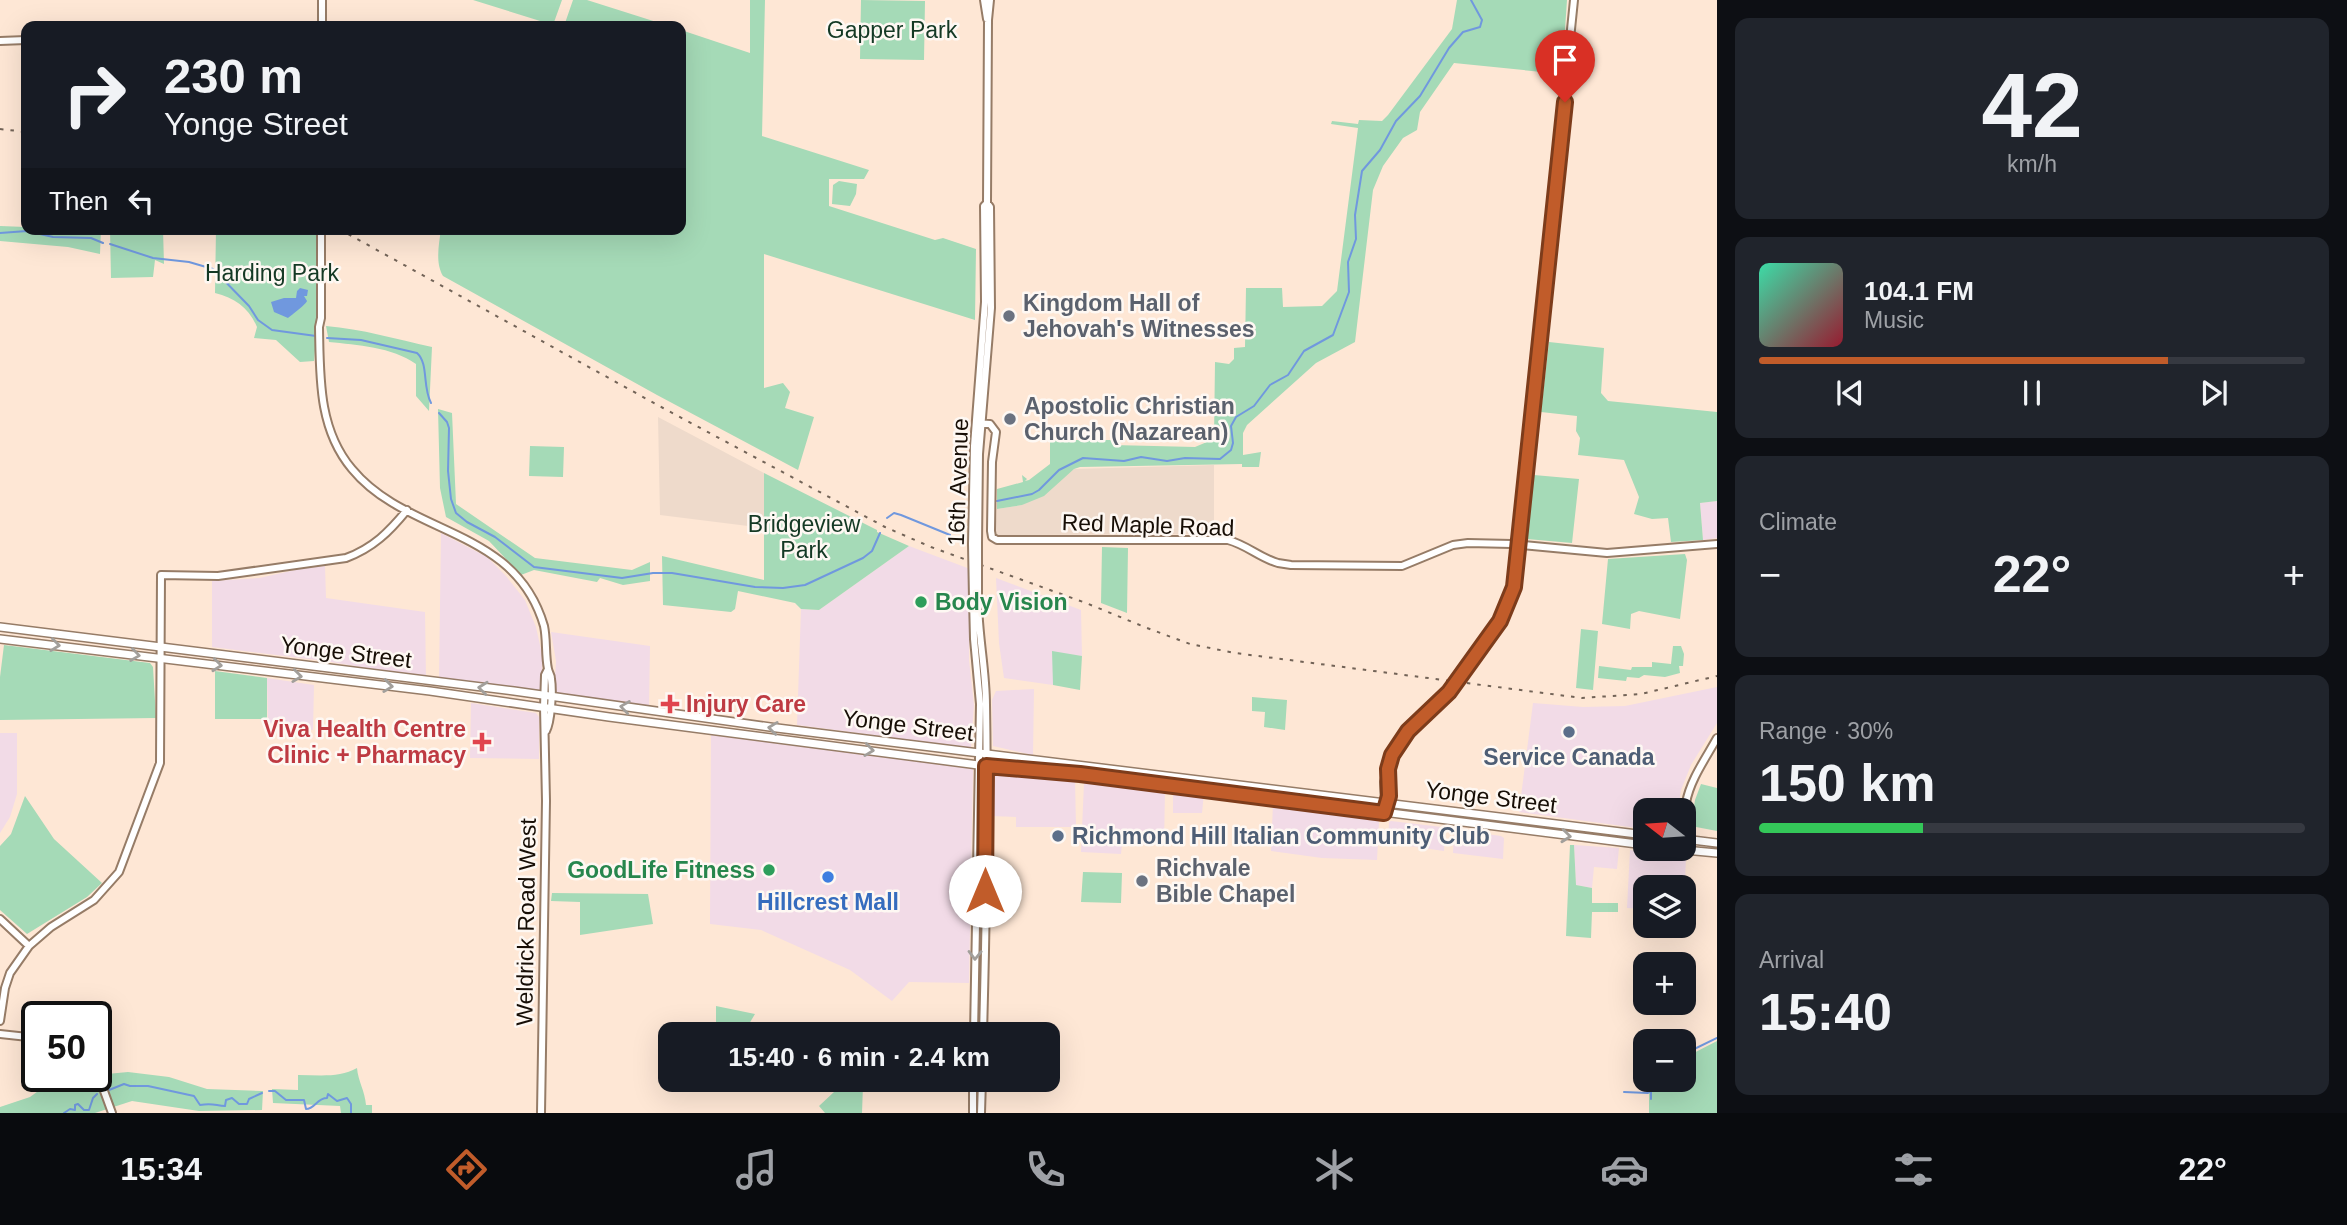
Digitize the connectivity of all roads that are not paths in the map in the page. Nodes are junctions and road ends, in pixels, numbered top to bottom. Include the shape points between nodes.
1 (322, 0) edge
2 (985, 0) edge
3 (990, 0) edge
4 (1574, 0) edge
5 (988, 20) junction
6 (322, 21) edge
7 (21, 40) edge
8 (0, 41) edge
9 (321, 235) edge
10 (979, 423) junction
11 (407, 510) junction
12 (992, 537) joint
13 (1519, 545) junction
14 (1716, 545) edge
15 (0, 627) edge
16 (0, 639) edge
17 (160, 648) junction
18 (160, 659) junction
19 (548, 697) junction
20 (547, 708) junction
21 (1717, 738) edge
22 (983, 754) junction
23 (983, 765) junction
24 (1688, 798) edge
25 (1385, 803) junction
26 (1384, 813) junction
27 (1633, 834) edge
28 (1696, 841) edge
29 (1717, 843) edge
30 (1633, 844) edge
31 (1696, 851) edge
32 (1717, 853) edge
33 (981, 865) junction
34 (0, 919) edge
35 (29, 946) junction
36 (0, 1021) edge
37 (974, 1022) edge
38 (983, 1022) edge
39 (0, 1034) edge
40 (21, 1036) edge
41 (104, 1092) edge
42 (973, 1092) edge
43 (982, 1092) edge
44 (112, 1113) edge
45 (541, 1113) edge
46 (973, 1113) edge
47 (981, 1113) edge

1 - 6 street
2 - 5 street, 16th Avenue
3 - 5 street, 16th Avenue
4 - 13 street
5 - 10 street, 16th Avenue
7 - 8 street
9 - 11 street, Weldrick Road West via 326,419 335,445 364,483
10 - 12 street, 16th Avenue via 990,424 996,432
10 - 22 street, 16th Avenue, bridge via 974,639
11 - 17 street via 377,543 346,558 218,576 161,575
11 - 19 street, Weldrick Road West via 484,549 517,578 544,626 551,678
12 - 13 street, Red Maple Road via 1228,540 1278,563 1382,567 1413,563 1460,544
13 - 14 street, Red Maple Road via 1607,553
13 - 25 street, bridge via 1514,587 1500,621 1441,701 1403,737 1392,755
15 - 17 main road, Yonge Street
16 -> 18 main road, Yonge Street
17 - 18 street
19 -> 17 main road, Yonge Street
18 -> 20 main road, Yonge Street
18 - 35 street via 160,763 119,872 94,900
19 - 20 street, Weldrick Road West
22 -> 19 main road, Yonge Street
20 -> 23 main road, Yonge Street
20 - 45 street, Weldrick Road West
21 - 24 street
22 - 23 street, 16th Avenue
22 - 25 main road, Yonge Street
23 - 26 main road, Yonge Street
23 - 33 street, 16th Avenue
25 - 26 street
25 - 27 main road, Yonge Street
26 -> 30 main road, Yonge Street
28 - 29 main road
31 - 32 main road
33 -> 37 street
33 - 38 street
34 - 35 street
35 - 36 street via 10,973
39 - 40 street
41 - 44 street
42 - 46 street
43 - 47 street

